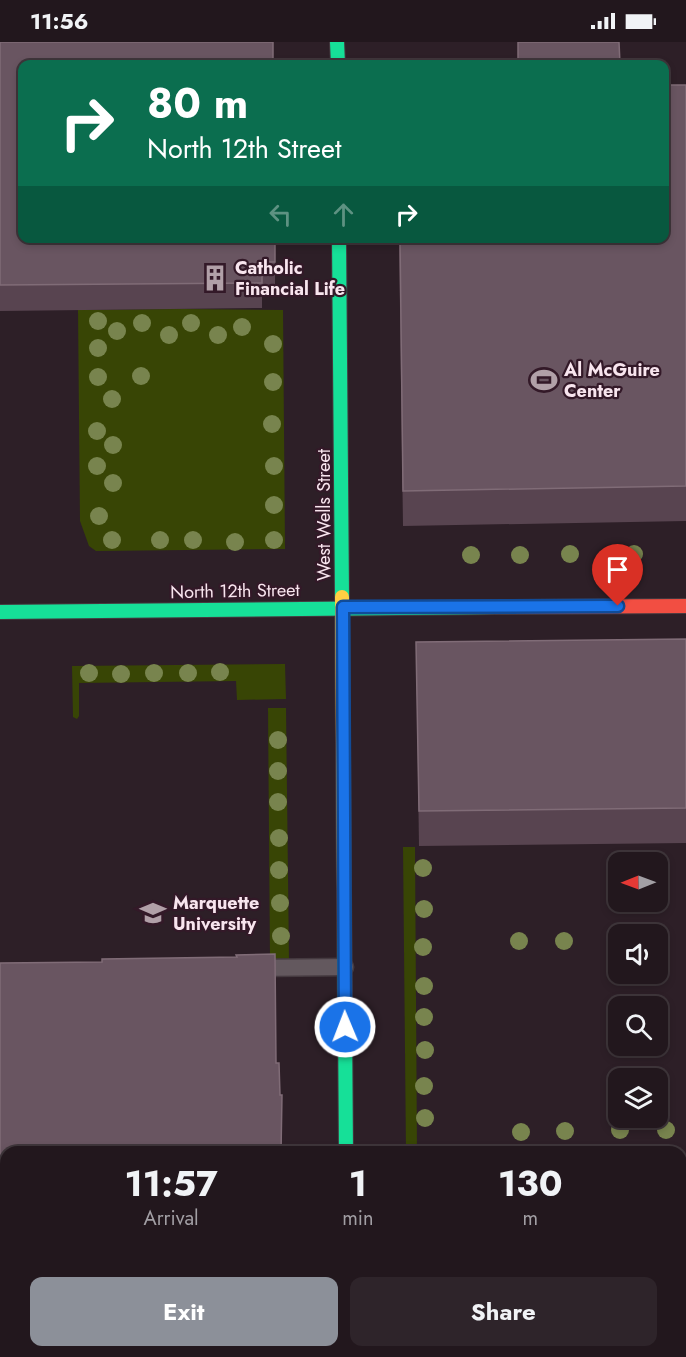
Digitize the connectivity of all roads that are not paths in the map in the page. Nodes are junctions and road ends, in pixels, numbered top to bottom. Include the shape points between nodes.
1 (337, 42) edge
2 (338, 60) edge
3 (339, 243) edge
4 (686, 606) edge
5 (343, 607) junction
6 (0, 612) edge
7 (345, 967) junction
8 (236, 968) edge
9 (346, 1146) edge

1 - 2 street
3 - 5 street, West Wells Street
4 - 5 street, North 12th Street
5 - 6 street, North 12th Street
5 - 7 street, West Wells Street
7 - 8 lane
7 - 9 street, West Wells Street

